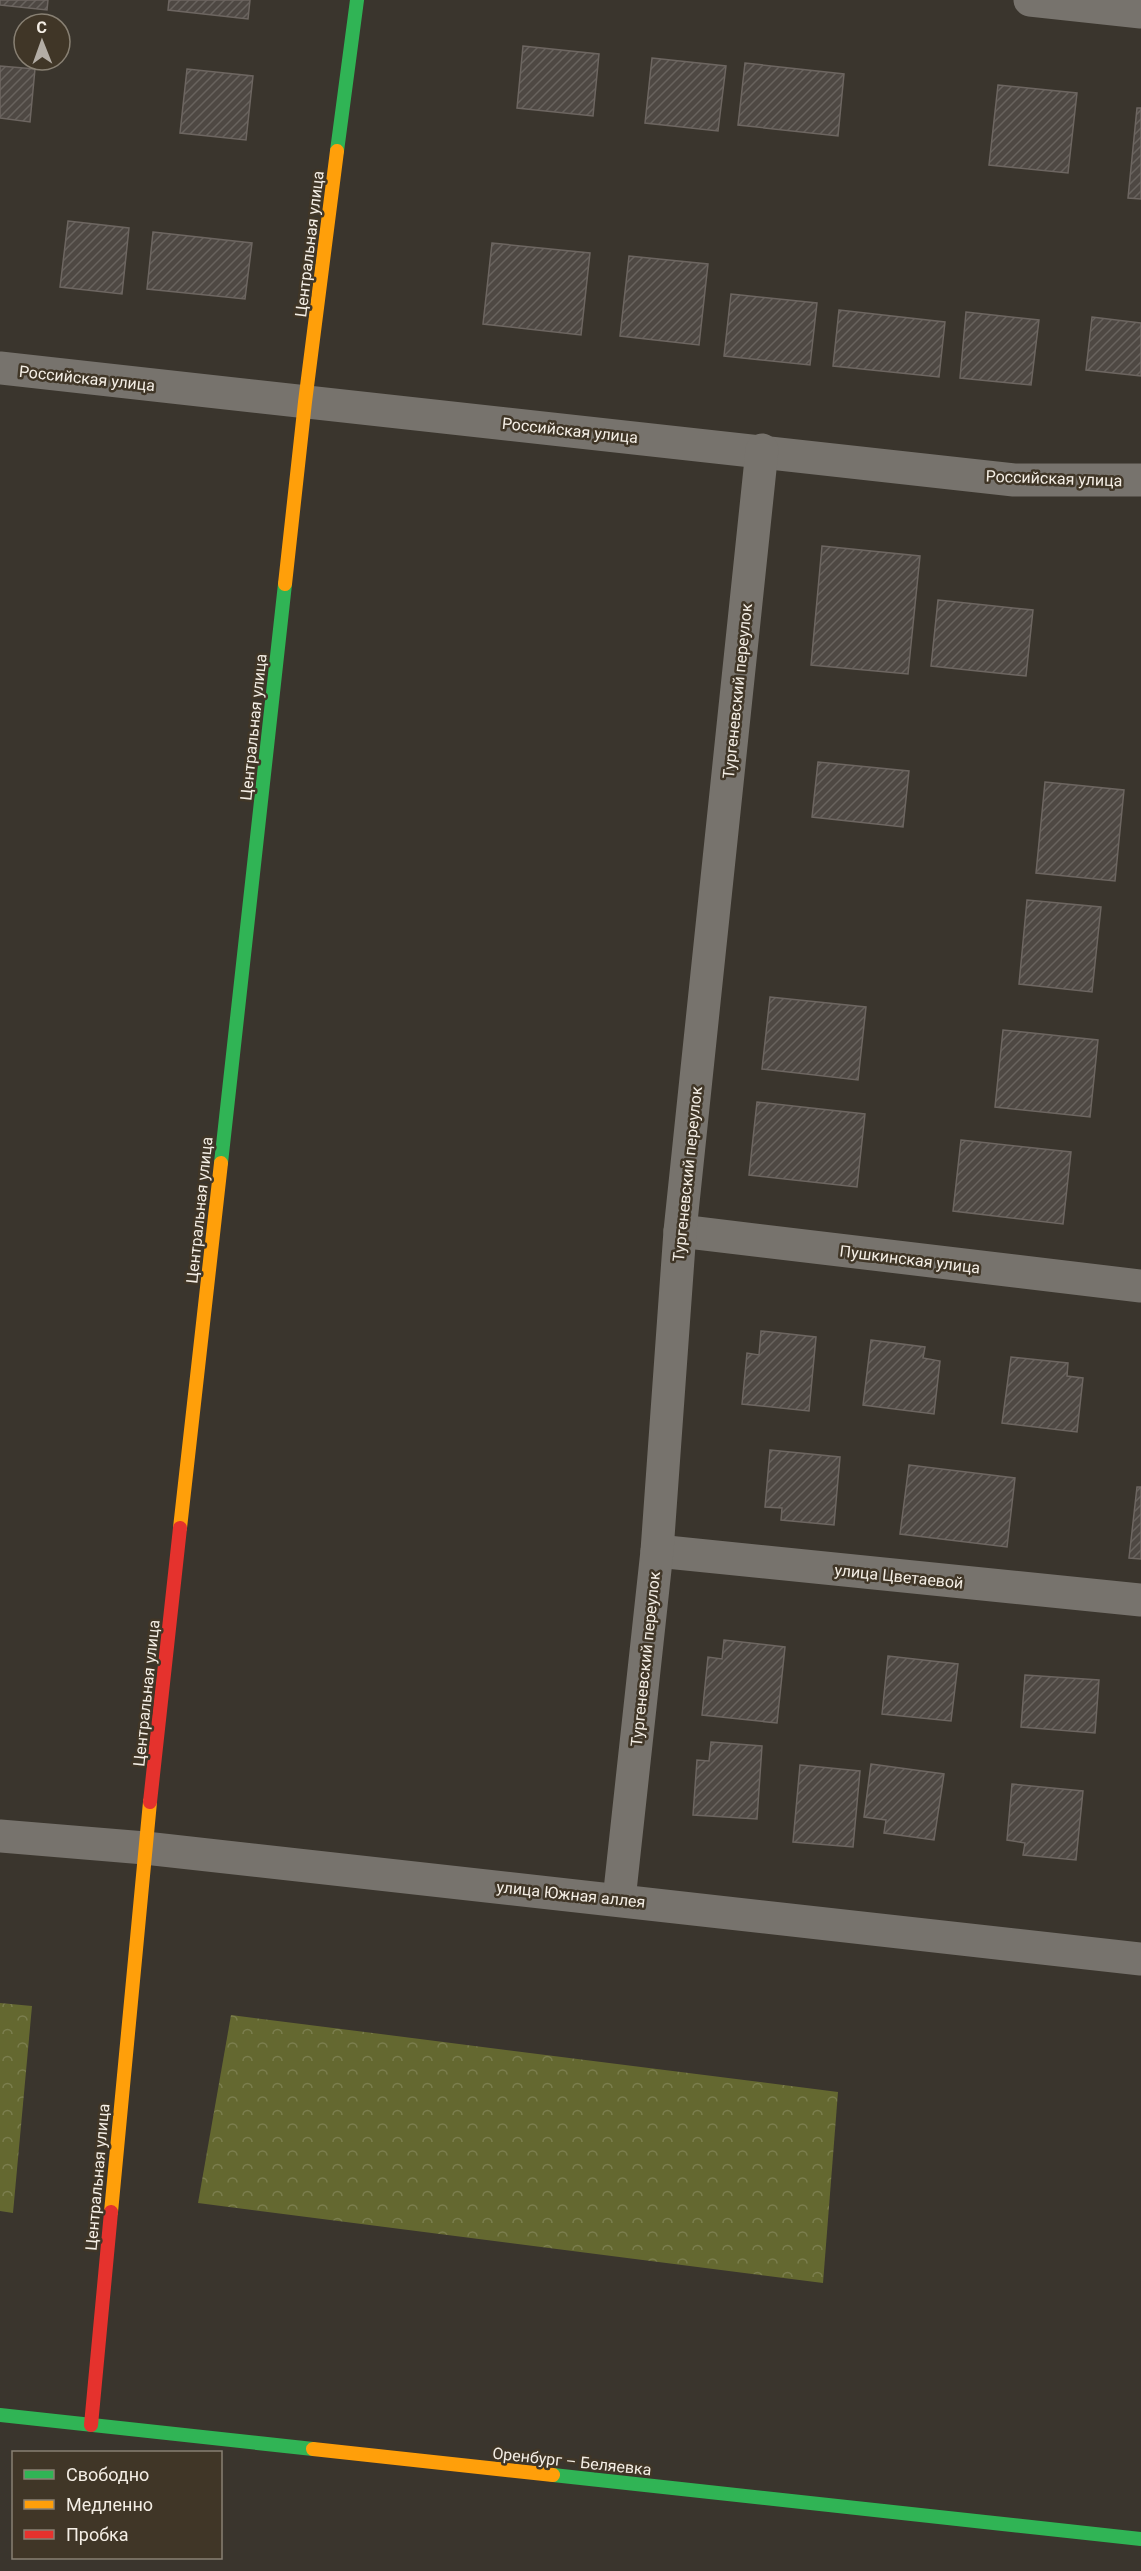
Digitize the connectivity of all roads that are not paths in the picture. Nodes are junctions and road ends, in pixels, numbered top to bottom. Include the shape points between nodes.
1 (357, 0) edge
2 (1030, 0) edge
3 (1141, 12) edge
4 (0, 368) edge
5 (305, 402) junction
6 (762, 450) junction
7 (1141, 480) edge
8 (680, 1231) junction
9 (1141, 1281) edge
10 (1141, 1286) edge
11 (657, 1551) junction
12 (1141, 1600) edge
13 (0, 1836) edge
14 (145, 1848) junction
15 (620, 1899) junction
16 (1141, 1959) edge
17 (0, 2415) edge
18 (91, 2425) junction
19 (1141, 2539) edge

1 - 5 street, Центральная улица
2 - 3 street
4 - 5 street, Российская улица
5 - 6 street, Российская улица
5 - 14 street, Центральная улица
6 - 7 street, Российская улица via 1014,480
6 - 8 street, Тургеневский переулок
8 - 10 street, Пушкинская улица
8 - 11 street, Тургеневский переулок
9 - 10 street
11 - 12 street, улица Цветаевой
11 - 15 street, Тургеневский переулок
13 - 14 street, улица Южная аллея
14 - 15 street, улица Южная аллея
14 - 18 street, Центральная улица
15 - 16 street, улица Южная аллея
17 - 18 street, Оренбург – Беляевка
18 - 19 street, Оренбург – Беляевка

